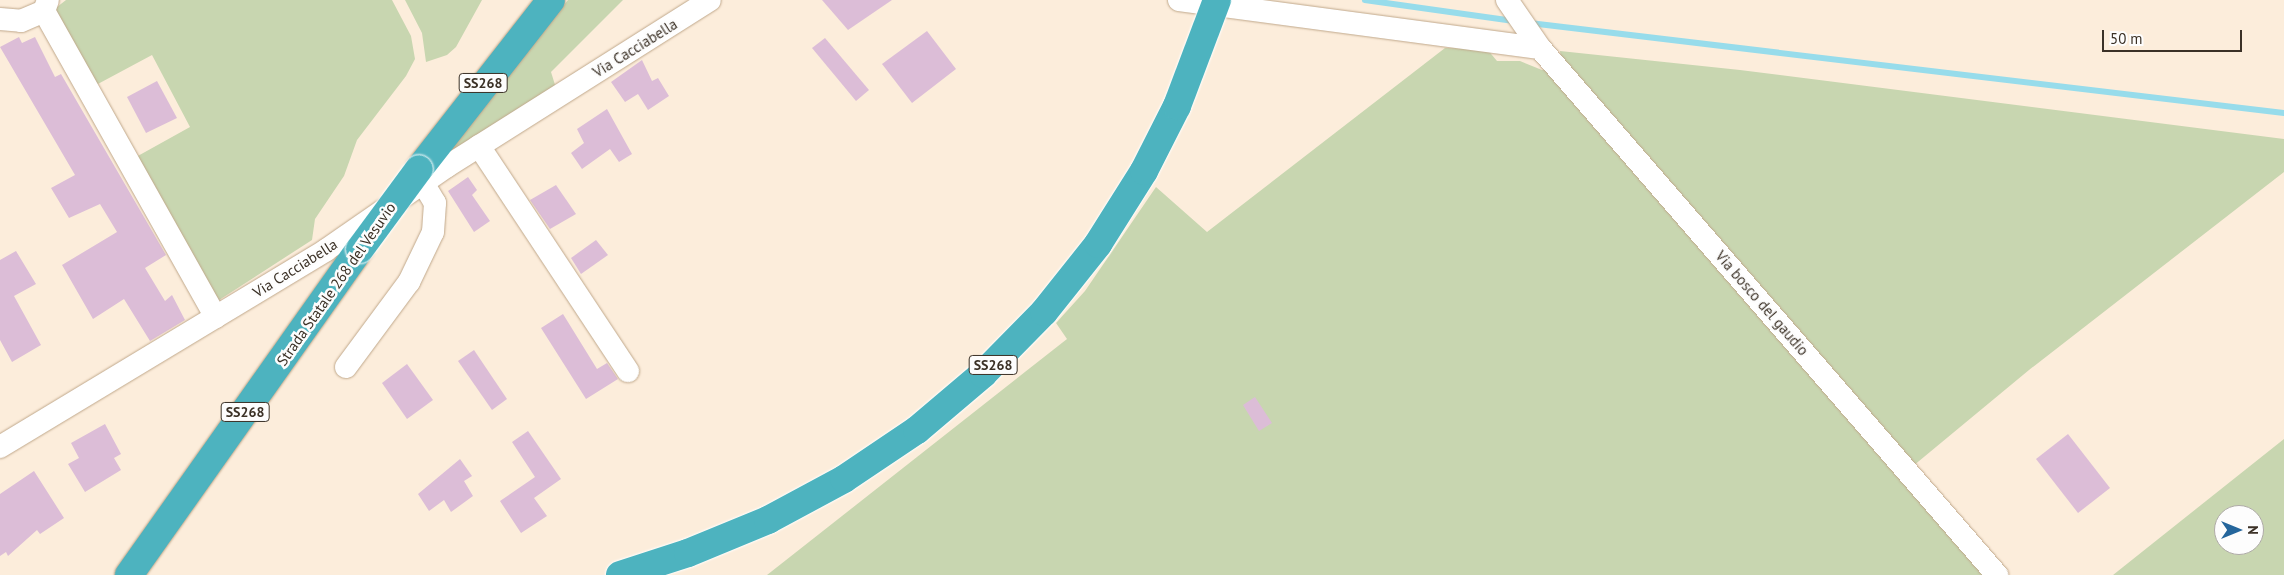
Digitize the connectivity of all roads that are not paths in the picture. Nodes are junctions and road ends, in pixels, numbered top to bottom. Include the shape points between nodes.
1 (551, 0) edge
2 (710, 0) edge
3 (1179, 0) edge
4 (1217, 0) edge
5 (46, 6) edge
6 (1510, 6) edge
7 (0, 19) edge
8 (1535, 39) junction
9 (479, 146) junction
10 (421, 176) junction
11 (216, 317) junction
12 (346, 367) dead end
13 (628, 371) dead end
14 (0, 447) edge
15 (129, 575) edge
16 (620, 575) edge
17 (1997, 575) edge

1 - 10 highway, Strada Statale 268 del Vesuvio / SS268
2 - 9 street, Via Cacciabella
3 - 8 street
4 - 16 highway, SS268, bridge via 1177,106 1144,171 1086,259 1044,312 983,374 917,430 844,479 768,520 688,553
5 - 7 street via 21,21
5 - 11 street
6 - 8 street, Via bosco del gaudio
8 - 17 street, Via bosco del gaudio
9 - 10 street, Via Cacciabella
9 - 13 street
10 - 11 street, Via Cacciabella via 326,250
10 - 12 street via 435,202 433,232 409,282
10 - 15 highway, Strada Statale 268 del Vesuvio / SS268, bridge via 360,249
11 - 14 street, Via Cacciabella

